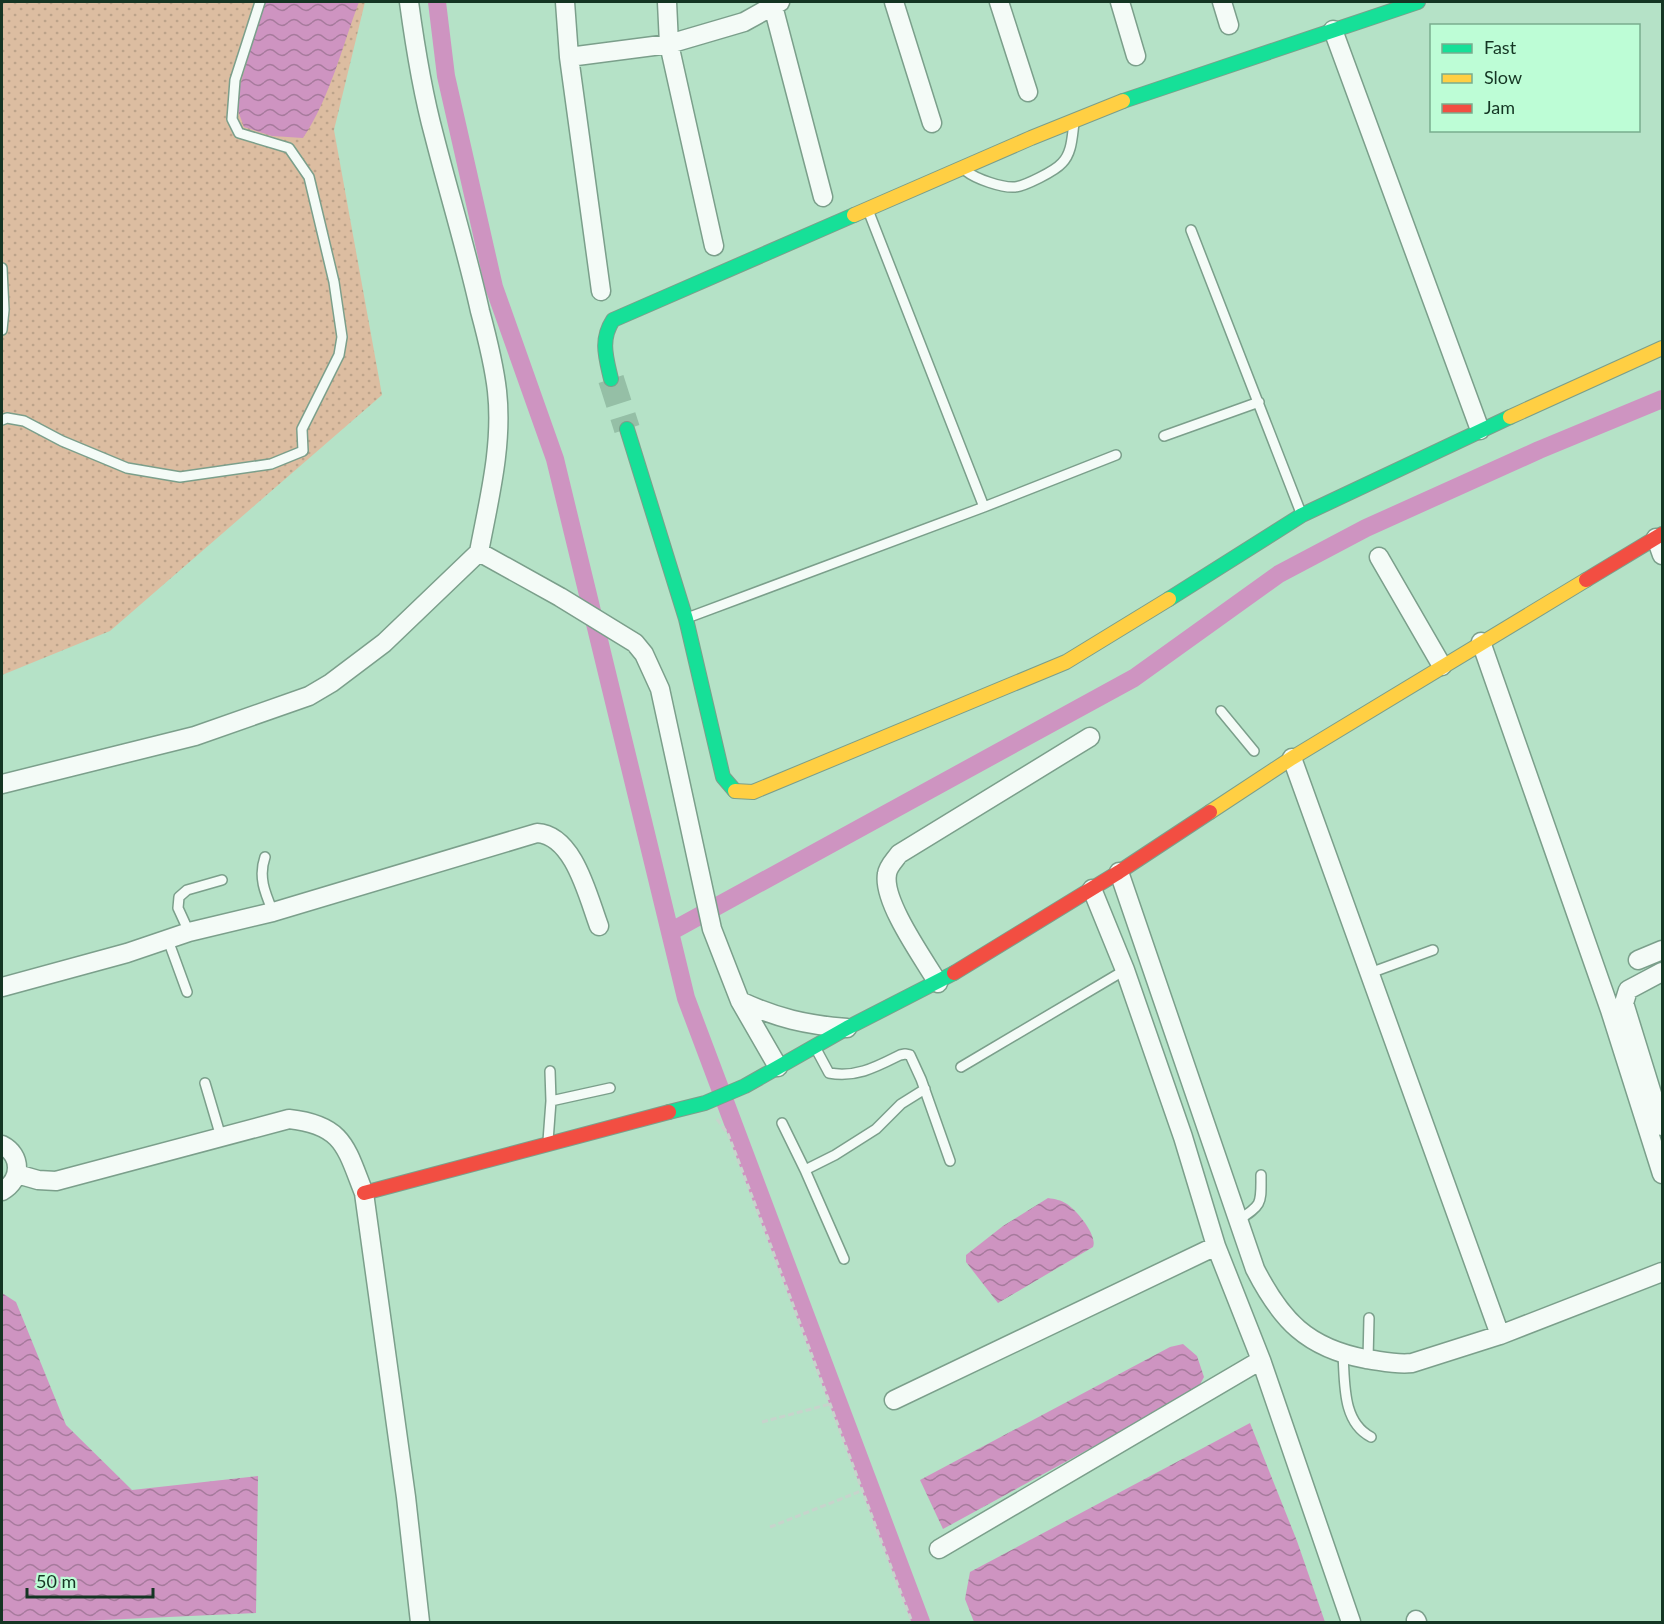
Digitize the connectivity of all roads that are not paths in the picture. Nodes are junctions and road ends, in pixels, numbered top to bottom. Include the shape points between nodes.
1 (260, 2) edge
2 (409, 2) edge
3 (565, 2) edge
4 (667, 2) edge
5 (894, 2) edge
6 (999, 2) edge
7 (1120, 2) edge
8 (1222, 2) edge
9 (1418, 2) edge
10 (775, 3) edge
11 (1229, 25) dead end
12 (1333, 30) junction
13 (669, 44) junction
14 (1136, 56) dead end
15 (569, 57) junction
16 (1028, 92) dead end
17 (1075, 121) junction
18 (932, 123) dead end
19 (961, 168) junction
20 (823, 197) dead end
21 (867, 208) junction
22 (1191, 230) dead end
23 (714, 246) dead end
24 (2, 268) edge
25 (602, 291) dead end
26 (2, 330) edge
27 (1662, 348) edge
28 (611, 379) tunnel mouth
29 (1259, 402) junction
30 (2, 420) edge
31 (627, 429) tunnel mouth
32 (1480, 430) junction
33 (1164, 436) dead end
34 (1116, 455) dead end
35 (984, 507) junction
36 (1302, 515) junction
37 (1659, 536) edge
38 (479, 552) junction
39 (1662, 555) edge
40 (1379, 557) dead end
41 (686, 619) junction
42 (1481, 642) junction
43 (1442, 666) junction
44 (1221, 711) dead end
45 (1090, 737) dead end
46 (1254, 751) dead end
47 (1292, 758) junction
48 (3, 782) edge
49 (265, 857) dead end
50 (1119, 872) junction
51 (222, 880) dead end
52 (1092, 888) junction
53 (273, 912) junction
54 (599, 926) dead end
55 (189, 932) junction
56 (168, 940) junction
57 (1433, 950) dead end
58 (1662, 950) edge
59 (1638, 960) dead end
60 (1125, 970) junction
61 (1662, 972) edge
62 (1370, 973) junction
63 (938, 983) junction
64 (2, 987) edge
65 (187, 992) dead end
66 (740, 1001) junction
67 (847, 1028) junction
68 (814, 1046) junction
69 (777, 1067) junction
70 (961, 1067) dead end
71 (550, 1071) dead end
72 (205, 1083) dead end
73 (610, 1088) dead end
74 (925, 1089) junction
75 (551, 1101) junction
76 (782, 1123) dead end
77 (1662, 1126) edge
78 (221, 1137) junction
79 (549, 1144) junction
80 (2, 1145) edge
81 (950, 1161) dead end
82 (805, 1170) junction
83 (17, 1174) junction
84 (1662, 1174) edge
85 (1262, 1175) dead end
86 (2, 1191) edge
87 (364, 1193) junction
88 (1238, 1220) junction
89 (1216, 1246) junction
90 (844, 1259) dead end
91 (1662, 1272) edge
92 (1369, 1318) dead end
93 (1500, 1335) junction
94 (1343, 1355) junction
95 (1368, 1359) junction
96 (1261, 1360) junction
97 (894, 1400) dead end
98 (1371, 1437) dead end
99 (939, 1549) dead end
100 (420, 1623) edge
101 (1351, 1623) edge

1 - 30 lane via 235,80 232,119 239,133 289,148 309,177 334,282 342,336 339,355 302,429 303,451 271,465 180,477 127,468 24,421
2 - 38 street via 433,133 468,259 497,391 499,439
3 - 15 street
4 - 13 street
5 - 18 street
6 - 16 street
7 - 14 street
8 - 11 street
9 - 12 street
10 - 13 street via 744,22
10 - 20 street
12 - 17 street
12 - 32 street
13 - 15 street
13 - 23 street
15 - 25 street
17 - 19 street
17 - 19 lane via 1071,148 1062,164 1016,187 972,176
19 - 21 street
21 - 28 street via 613,320 602,341
21 - 35 lane
22 - 29 lane
24 - 26 lane
27 - 32 street
29 - 33 lane
29 - 36 lane
31 - 41 street
32 - 36 street
34 - 35 lane
35 - 41 lane
36 - 41 street via 1066,662 753,792 735,791 723,777
37 - 39 street
37 - 42 street
38 - 48 street via 384,643 309,696 195,736
38 - 66 street via 635,643 644,654 660,689 712,929
40 - 43 street
42 - 43 street
42 - 84 street via 1610,1010
43 - 47 street
44 - 46 lane
45 - 63 street via 899,854 888,869 886,887 901,922
47 - 50 street
47 - 62 street
49 - 53 lane via 262,884
50 - 52 street
50 - 88 street
51 - 55 lane via 187,890 179,897 178,908
52 - 60 street
52 - 63 street
53 - 54 street via 545,833 566,848 575,862
53 - 55 street
55 - 56 street
56 - 64 street
56 - 65 lane
57 - 62 lane
58 - 59 street
60 - 70 lane
60 - 89 street
61 - 77 street via 1628,990 1624,1003
62 - 93 street
63 - 67 street
66 - 67 street via 790,1021
66 - 69 street
67 - 68 street
68 - 69 street
68 - 74 lane via 829,1073 836,1074 863,1072 900,1055 910,1055
69 - 79 street via 705,1103
71 - 75 lane
72 - 78 lane
73 - 75 lane
74 - 81 lane
74 - 82 lane via 901,1104 876,1129
75 - 79 lane
76 - 82 lane
78 - 83 street via 56,1181
78 - 87 street via 289,1119 309,1121 336,1134
79 - 87 street
80 - 83 street via 15,1157
82 - 90 lane
83 - 86 street
85 - 88 lane via 1261,1202
87 - 100 street
88 - 94 street via 1269,1297 1306,1336
89 - 96 street
89 - 97 street
91 - 93 street
92 - 95 lane
93 - 95 street via 1412,1363
94 - 95 street
94 - 98 lane via 1345,1389 1354,1423
96 - 99 street
96 - 101 street

